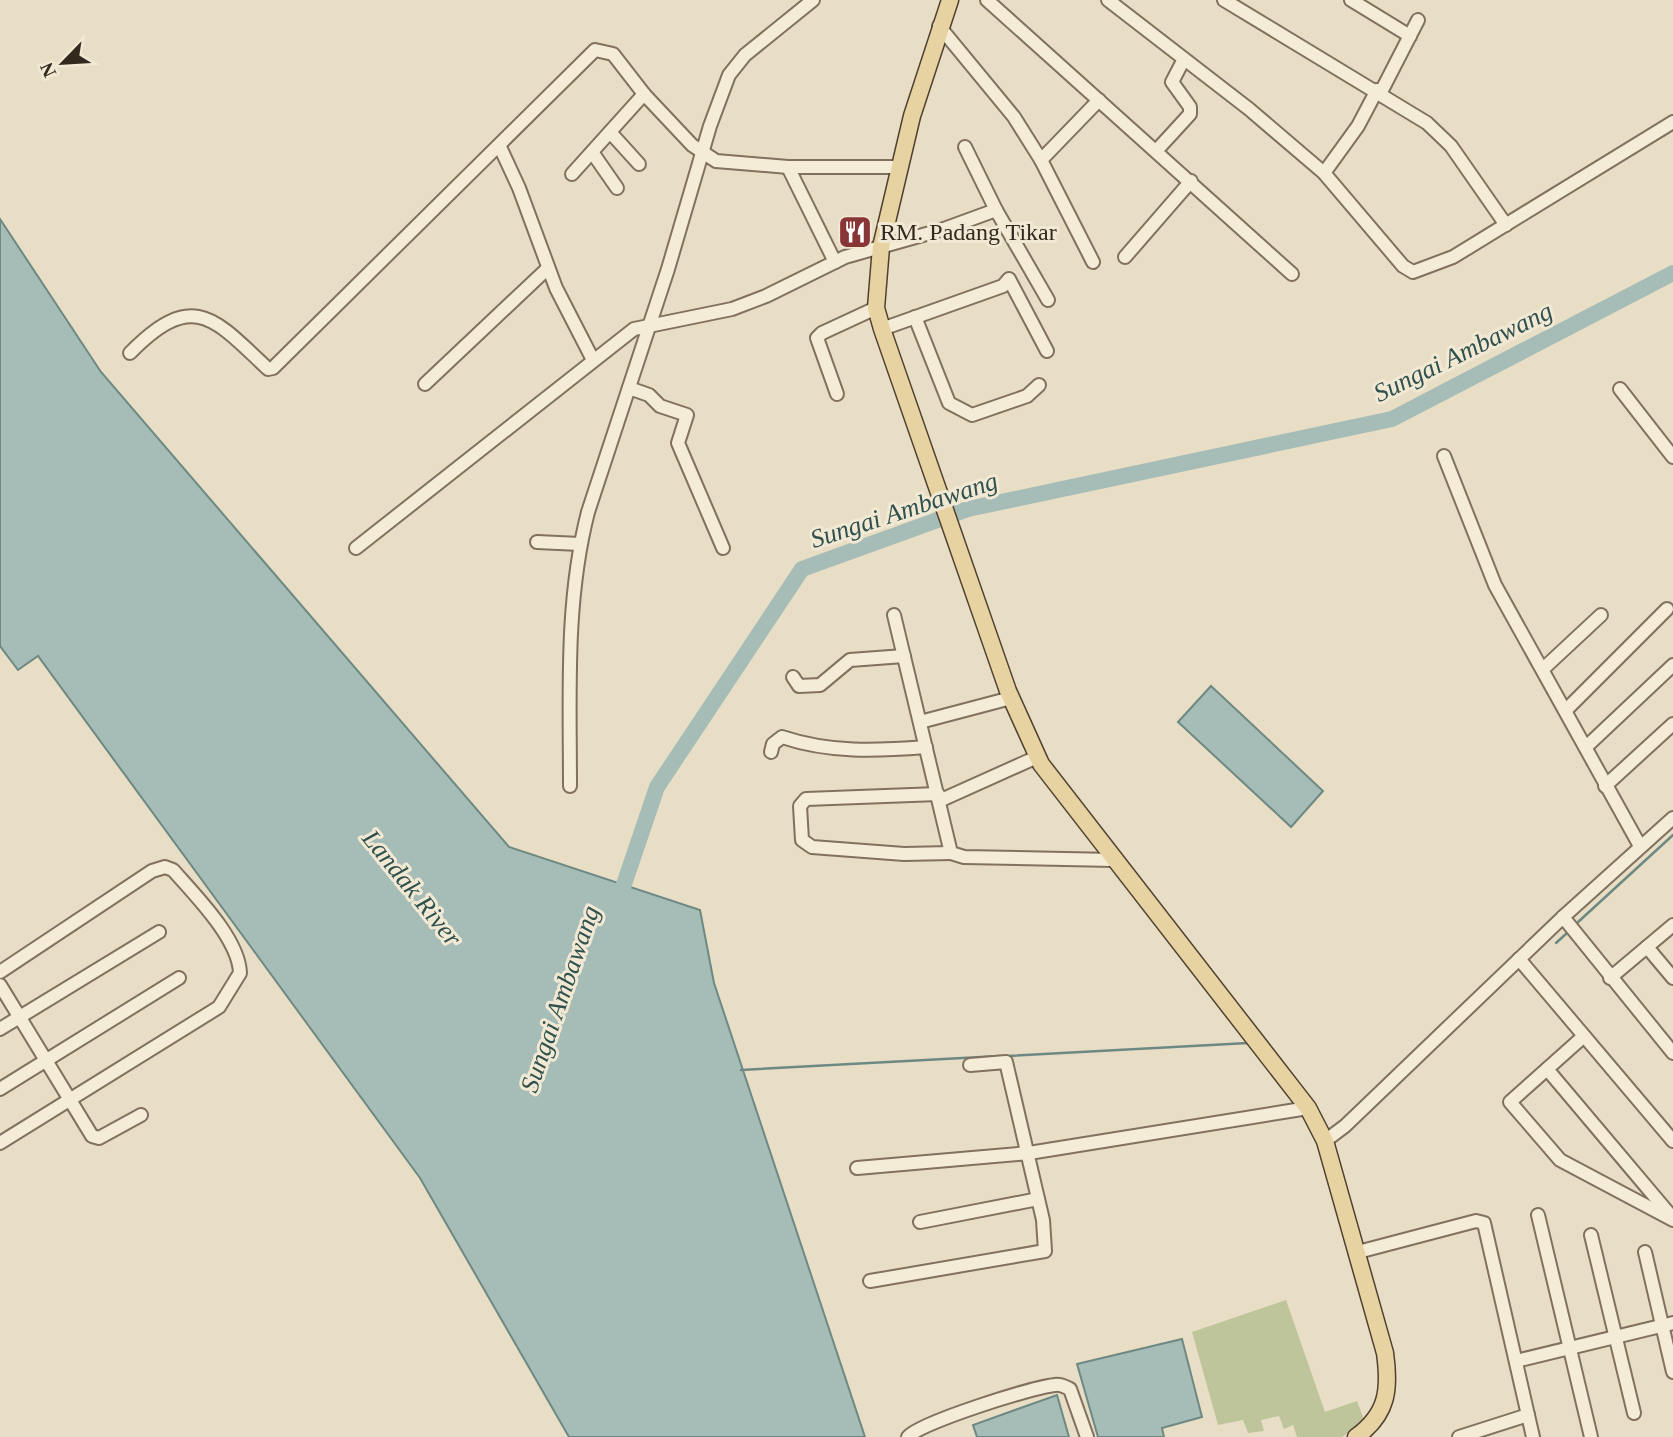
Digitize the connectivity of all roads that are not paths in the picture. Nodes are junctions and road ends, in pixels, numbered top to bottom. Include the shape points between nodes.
1 (813, 0) edge
2 (950, 0) edge
3 (987, 0) edge
4 (1108, 0) edge
5 (1224, 0) edge
6 (1351, 0) edge
7 (1418, 20) dead end
8 (939, 26) junction
9 (1410, 36) junction
10 (1184, 59) junction
11 (1379, 91) junction
12 (644, 94) junction
13 (1099, 100) junction
14 (1673, 122) edge
15 (610, 132) junction
16 (500, 147) junction
17 (965, 147) dead end
18 (1157, 150) junction
19 (592, 152) junction
20 (702, 154) junction
21 (1041, 160) junction
22 (639, 164) dead end
23 (788, 167) junction
24 (899, 167) junction
25 (1324, 173) junction
26 (572, 174) dead end
27 (1191, 181) junction
28 (617, 188) dead end
29 (996, 210) junction
30 (1506, 225) junction
31 (881, 247) junction
32 (1125, 257) dead end
33 (835, 262) junction
34 (1093, 262) dead end
35 (548, 268) junction
36 (1292, 274) dead end
37 (1048, 300) dead end
38 (876, 308) junction
39 (915, 317) junction
40 (650, 324) junction
41 (882, 329) junction
42 (1047, 351) dead end
43 (130, 353) dead end
44 (593, 360) junction
45 (425, 384) dead end
46 (1039, 385) dead end
47 (629, 388) junction
48 (1620, 389) dead end
49 (837, 394) dead end
50 (1444, 456) dead end
51 (1673, 457) edge
52 (537, 542) dead end
53 (580, 544) junction
54 (356, 548) dead end
55 (723, 548) dead end
56 (1667, 609) dead end
57 (894, 615) dead end
58 (1601, 615) dead end
59 (904, 656) junction
60 (1673, 665) edge
61 (1543, 669) junction
62 (793, 677) dead end
63 (1011, 698) junction
64 (1566, 710) junction
65 (920, 722) junction
66 (1673, 724) edge
67 (926, 747) junction
68 (1586, 747) junction
69 (771, 752) dead end
70 (1037, 757) junction
71 (570, 786) dead end
72 (1605, 786) junction
73 (938, 798) junction
74 (1673, 818) edge
75 (1640, 846) junction
76 (951, 853) junction
77 (1114, 860) junction
78 (1563, 917) junction
79 (1673, 925) edge
80 (159, 932) dead end
81 (1647, 947) junction
82 (1519, 959) junction
83 (0, 972) edge
84 (180, 978) dead end
85 (1611, 978) junction
86 (1673, 978) edge
87 (0, 985) edge
88 (20, 1017) junction
89 (0, 1029) edge
90 (1584, 1036) junction
91 (1673, 1053) edge
92 (47, 1061) junction
93 (970, 1065) dead end
94 (1547, 1069) junction
95 (0, 1089) edge
96 (70, 1100) junction
97 (1308, 1108) junction
98 (141, 1115) dead end
99 (1325, 1140) junction
100 (1673, 1140) edge
101 (0, 1143) edge
102 (1028, 1153) junction
103 (857, 1168) dead end
104 (1038, 1199) junction
105 (1538, 1215) dead end
106 (1673, 1220) edge
107 (920, 1223) dead end
108 (1591, 1236) dead end
109 (1358, 1252) junction
110 (1644, 1252) dead end
111 (870, 1281) dead end
112 (1668, 1324) edge
113 (1616, 1336) junction
114 (1569, 1349) junction
115 (1516, 1361) junction
116 (1673, 1372) edge
117 (1634, 1413) dead end
118 (1528, 1415) junction
119 (908, 1437) edge
120 (1087, 1437) edge
121 (1356, 1437) edge
122 (1459, 1437) edge
123 (1533, 1437) edge
124 (1591, 1437) edge

1 - 20 street via 736,64
2 - 8 main road
3 - 13 street
4 - 10 street
5 - 11 street
6 - 9 street
7 - 9 street
8 - 21 street via 1014,117
8 - 24 main road
9 - 11 street
10 - 18 street via 1172,82 1190,114
10 - 25 street
11 - 25 street
11 - 30 street via 1444,138
12 - 15 street
12 - 16 street via 613,54 595,50
12 - 20 street
13 - 18 street
13 - 21 street
14 - 30 street
15 - 19 street
15 - 22 street
16 - 35 street
16 - 43 street via 273,368 268,369 234,336 201,316 186,315 168,322
17 - 29 street
18 - 27 street
19 - 26 street
19 - 28 street
20 - 23 street via 728,164
20 - 40 street
21 - 34 street
23 - 24 street
23 - 33 street
24 - 31 main road
25 - 30 street via 1408,271 1444,263
27 - 32 street
27 - 36 street
29 - 31 street
29 - 37 street
31 - 33 street
31 - 38 main road
33 - 40 street via 732,309
35 - 44 street
35 - 45 street
38 - 41 main road
38 - 49 street via 817,338
39 - 41 street
39 - 42 street via 1003,286 1009,279
39 - 46 street via 949,403 972,415 1027,396
40 - 44 street via 634,329
40 - 47 street
41 - 63 main road
44 - 54 street
47 - 53 street
47 - 55 street via 687,415 678,443
48 - 51 street
50 - 61 street via 1484,562
52 - 53 street
53 - 71 street via 571,628
56 - 64 street
57 - 59 street
58 - 61 street
59 - 62 street via 850,660 813,687 799,686
59 - 65 street
60 - 68 street
61 - 64 street
63 - 65 street
63 - 70 main road
64 - 68 street
65 - 67 street
66 - 72 street
67 - 69 street via 839,750 782,737
67 - 73 street
68 - 72 street
70 - 73 street
70 - 77 main road
72 - 75 street
73 - 76 street
73 - 76 street via 806,799 800,806 802,840 812,847
74 - 75 street
75 - 78 street
76 - 77 street via 1064,862
77 - 97 main road
78 - 82 street
78 - 85 street
79 - 81 street
80 - 88 street
81 - 85 street
81 - 86 street
82 - 90 street
82 - 99 street
83 - 96 street via 152,871 165,867 173,870 212,915 236,953 240,973 219,1007
84 - 92 street
85 - 91 street
87 - 88 street
88 - 89 street
88 - 92 street
90 - 94 street
90 - 100 street
92 - 95 street
92 - 96 street
93 - 102 street via 1006,1062
94 - 106 street
94 - 106 street via 1510,1102 1560,1160
96 - 98 street via 95,1139
96 - 101 street
97 - 99 main road
97 - 102 street
99 - 109 main road
102 - 103 street
102 - 104 street
104 - 107 street
104 - 111 street via 1046,1236 1042,1253
105 - 114 street
108 - 113 street
109 - 115 street via 1476,1221 1484,1223
109 - 121 main road via 1390,1384 1380,1410
110 - 112 street
112 - 113 street
112 - 116 street
113 - 114 street
113 - 117 street
114 - 115 street
114 - 124 street
115 - 118 street
118 - 122 street
118 - 123 street
119 - 120 street via 942,1420 1059,1384 1070,1389

